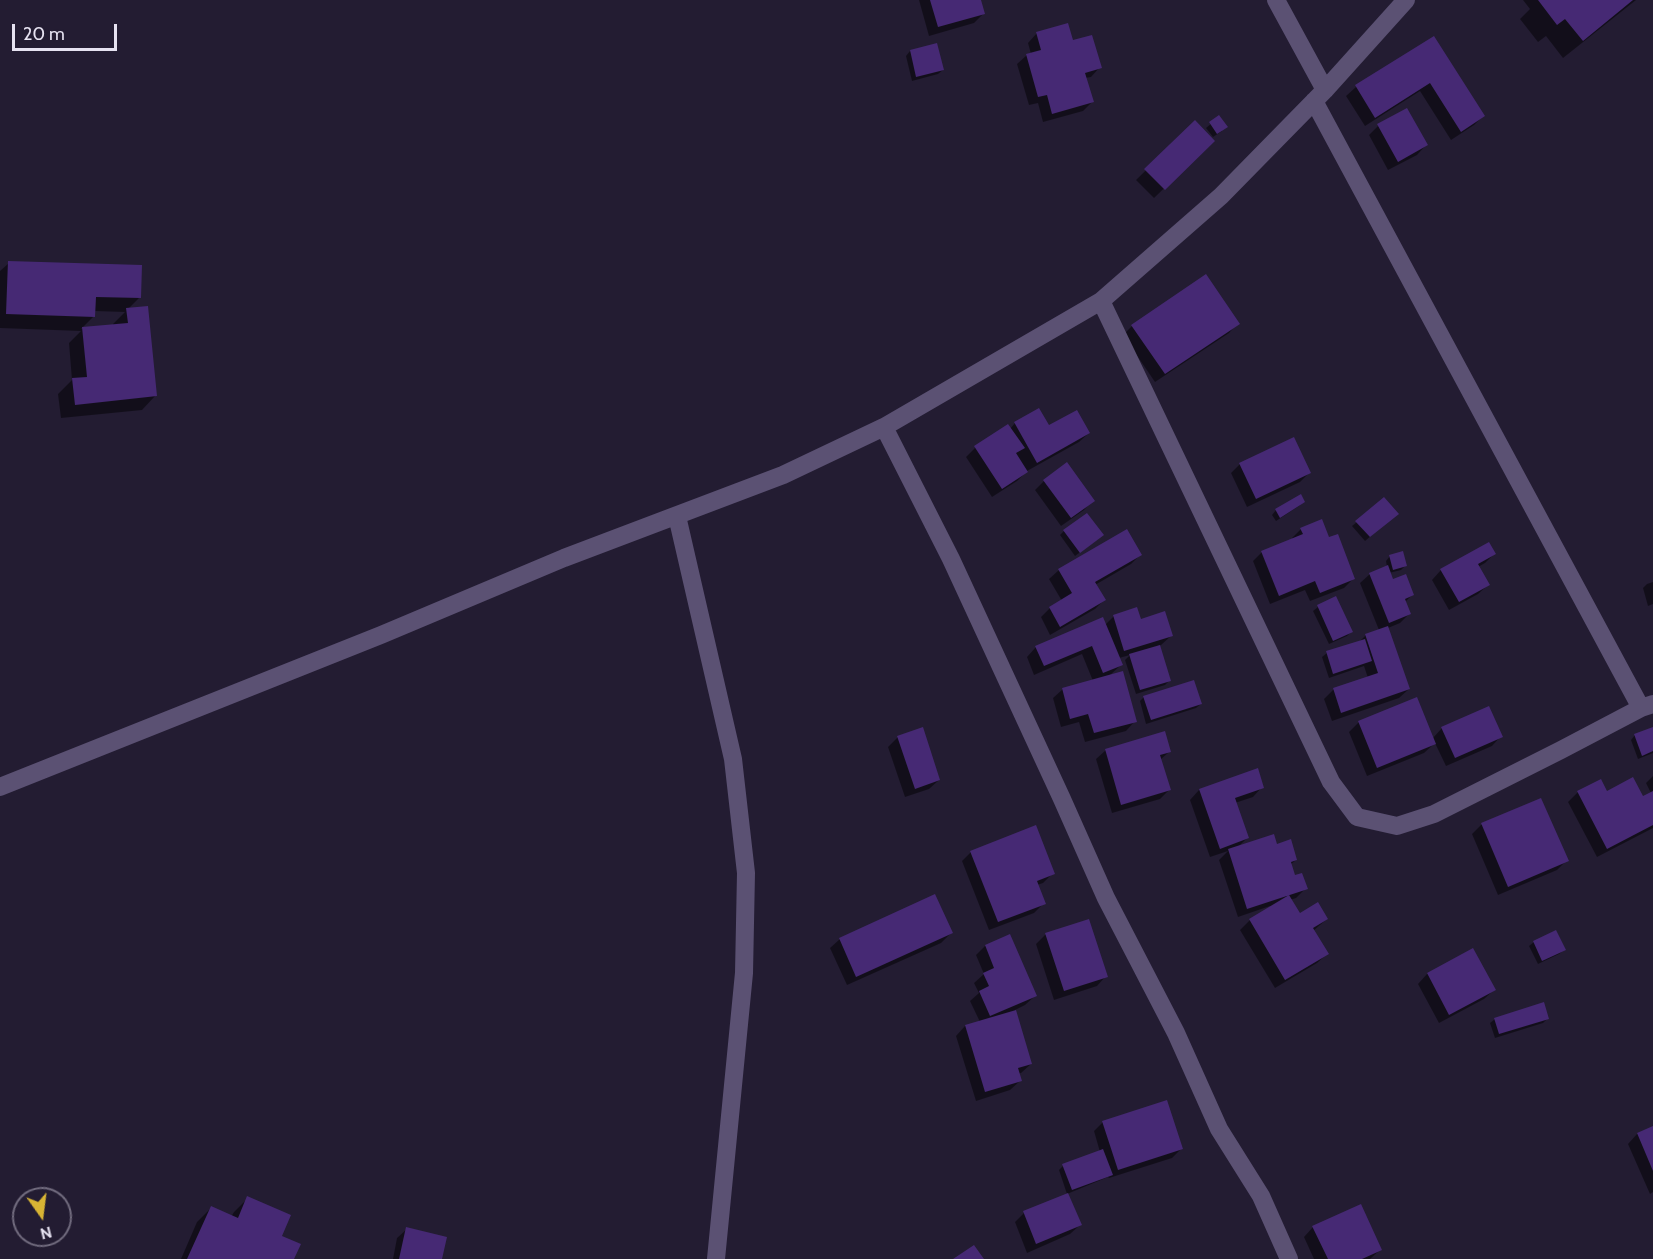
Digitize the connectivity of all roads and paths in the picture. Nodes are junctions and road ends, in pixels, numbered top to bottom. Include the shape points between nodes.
1 (1276, 0) edge
2 (1406, 0) edge
3 (1320, 96) junction
4 (1101, 301) junction
5 (884, 427) junction
6 (677, 516) junction
7 (1647, 706) edge
8 (0, 787) edge
9 (716, 1259) edge
10 (1288, 1259) edge

1 - 3 street
2 - 3 street
3 - 4 street via 1221,196
3 - 7 street
4 - 5 street
4 - 7 street via 1331,782 1357,817 1397,826 1434,814
5 - 6 street via 783,475
5 - 10 street via 960,579 1106,898 1176,1033 1219,1130 1261,1196
6 - 8 street via 564,558
6 - 9 street via 733,759 746,873 744,973

